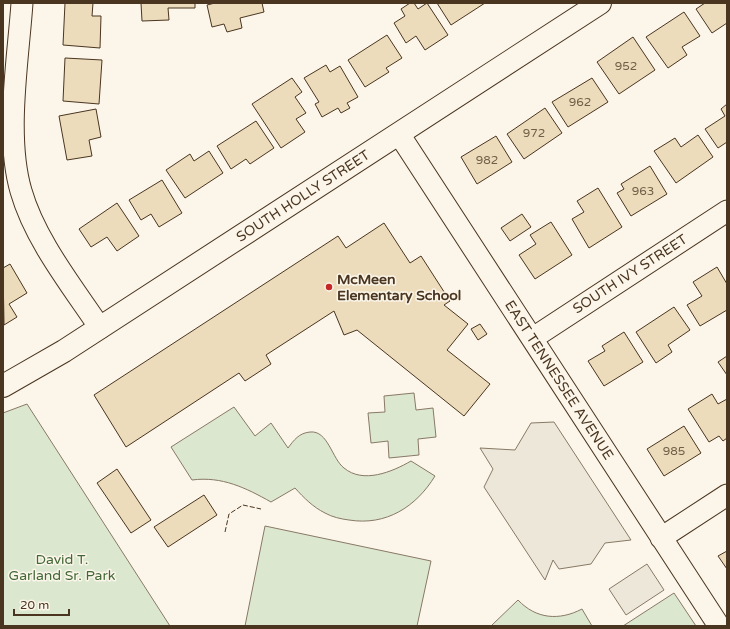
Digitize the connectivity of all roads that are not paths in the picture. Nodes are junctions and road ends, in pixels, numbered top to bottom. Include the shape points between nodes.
1 (22, 3) edge
2 (600, 3) edge
3 (399, 134) junction
4 (727, 211) edge
5 (100, 328) junction
6 (533, 338) junction
7 (3, 386) edge
8 (727, 495) edge
9 (661, 538) junction
10 (719, 626) edge

1 - 5 street via 14,110 15,156 20,185 36,227
2 - 3 main road, SOUTH HOLLY STREET
3 - 5 main road, SOUTH HOLLY STREET
3 - 6 street, EAST TENNESSEE AVENUE
4 - 6 street, SOUTH IVY STREET
5 - 7 main road, SOUTH HOLLY STREET via 38,368
6 - 9 street, EAST TENNESSEE AVENUE
8 - 9 street
9 - 10 street, EAST TENNESSEE AVENUE

